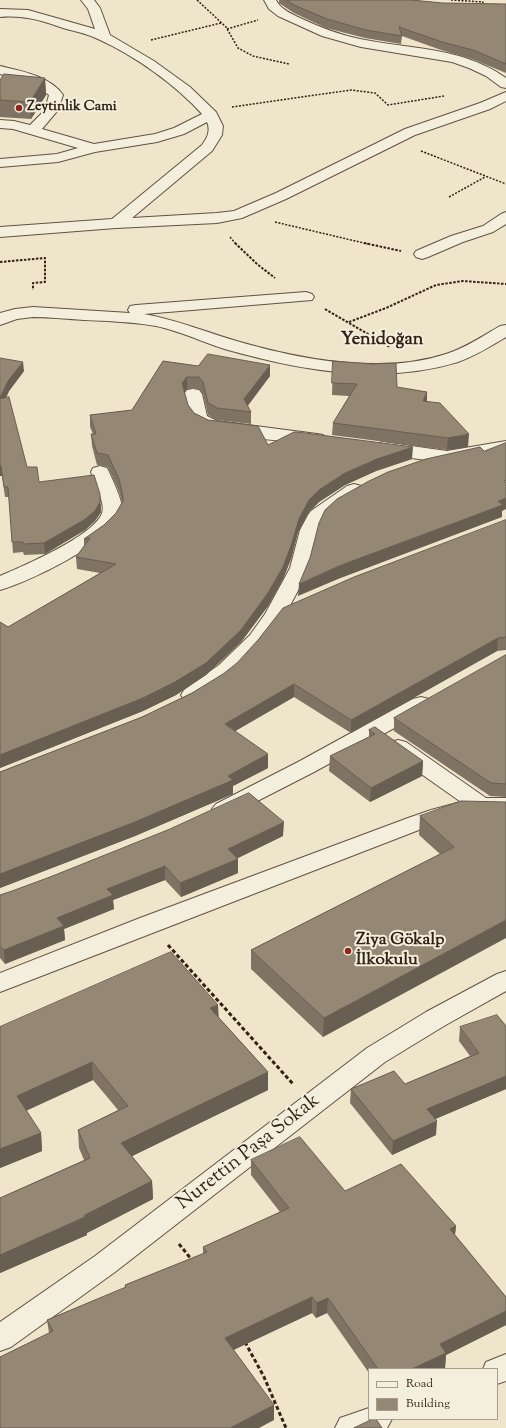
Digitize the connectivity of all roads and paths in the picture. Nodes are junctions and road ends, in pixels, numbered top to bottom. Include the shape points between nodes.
1 (22, 0) edge
2 (87, 0) edge
3 (197, 0) edge
4 (270, 0) edge
5 (451, 0) edge
6 (481, 6) edge
7 (17, 12) junction
8 (281, 12) junction
9 (0, 13) edge
10 (221, 23) junction
11 (227, 29) junction
12 (109, 40) junction
13 (289, 64) dead end
14 (0, 70) edge
15 (506, 84) edge
16 (447, 96) dead end
17 (506, 96) edge
18 (209, 113) junction
19 (0, 124) edge
20 (33, 130) junction
21 (391, 140) junction
22 (94, 148) junction
23 (0, 163) edge
24 (485, 176) junction
25 (506, 184) edge
26 (449, 197) dead end
27 (506, 217) edge
28 (268, 220) dead end
29 (116, 223) junction
30 (0, 232) edge
31 (237, 246) dead end
32 (422, 254) joint
33 (0, 262) edge
34 (506, 284) edge
35 (306, 297) junction
36 (32, 313) junction
37 (91, 315) junction
38 (0, 320) edge
39 (348, 322) junction
40 (506, 330) edge
41 (422, 365) junction
42 (193, 394) dead end
43 (330, 441) edge
44 (370, 446) edge
45 (506, 447) edge
46 (447, 457) junction
47 (401, 471) edge
48 (100, 472) dead end
49 (368, 483) edge
50 (0, 584) edge
51 (301, 603) edge
52 (275, 615) junction
53 (436, 695) edge
54 (176, 705) edge
55 (374, 730) junction
56 (481, 805) junction
57 (506, 805) edge
58 (205, 817) edge
59 (149, 924) junction
60 (506, 980) edge
61 (0, 984) edge
62 (311, 1104) junction
63 (162, 1220) junction
64 (194, 1263) edge
65 (0, 1338) edge
66 (243, 1339) edge
67 (373, 1420) edge
68 (286, 1428) edge
69 (351, 1428) edge

1 - 7 street
2 - 12 street via 94,8
3 - 10 path
4 - 8 street
5 - 6 path via 483,2
7 - 9 street
7 - 12 street via 40,16
8 - 11 path
8 - 15 street via 340,39 464,62 488,72
10 - 11 path
10 - 12 path via 130,44 123,40
11 - 13 path via 238,48 246,53
12 - 18 street via 189,92
14 - 20 street via 46,86 56,95 55,106 50,114
16 - 18 path via 388,105 375,93 350,90
17 - 21 street
18 - 22 street via 179,131 157,138
18 - 29 street via 216,125 216,132 207,148
19 - 20 street
20 - 22 street
21 - 24 path
21 - 29 street via 281,196 237,214 206,219
22 - 23 street via 58,158
24 - 25 path
24 - 26 path
27 - 32 street via 488,229
28 - 32 path via 384,248
29 - 30 street
31 - 35 path via 260,268
33 - 36 path via 45,258 45,282 33,283
34 - 39 path via 463,281 436,285 380,311
35 - 37 street
35 - 39 path
36 - 37 street
36 - 38 street via 12,315
37 - 41 street via 162,322 244,348 318,364 363,368
39 - 41 path
40 - 41 street via 466,352
42 - 43 street via 198,418 214,426
44 - 46 street
45 - 46 street
46 - 47 street
48 - 50 street via 111,503 112,512 108,520 83,543
49 - 52 street via 318,515 310,530 300,568
51 - 52 street
52 - 54 street via 257,639 227,670
53 - 55 street
55 - 56 street
55 - 58 street
56 - 57 street
56 - 59 street via 438,815
59 - 61 street
59 - 62 path
60 - 62 street, Nurettin Paşa Sokak via 434,1019 376,1055
62 - 63 street, Nurettin Paşa Sokak
63 - 64 path
63 - 65 street, Nurettin Paşa Sokak via 106,1264
66 - 68 path via 264,1377
67 - 69 street

